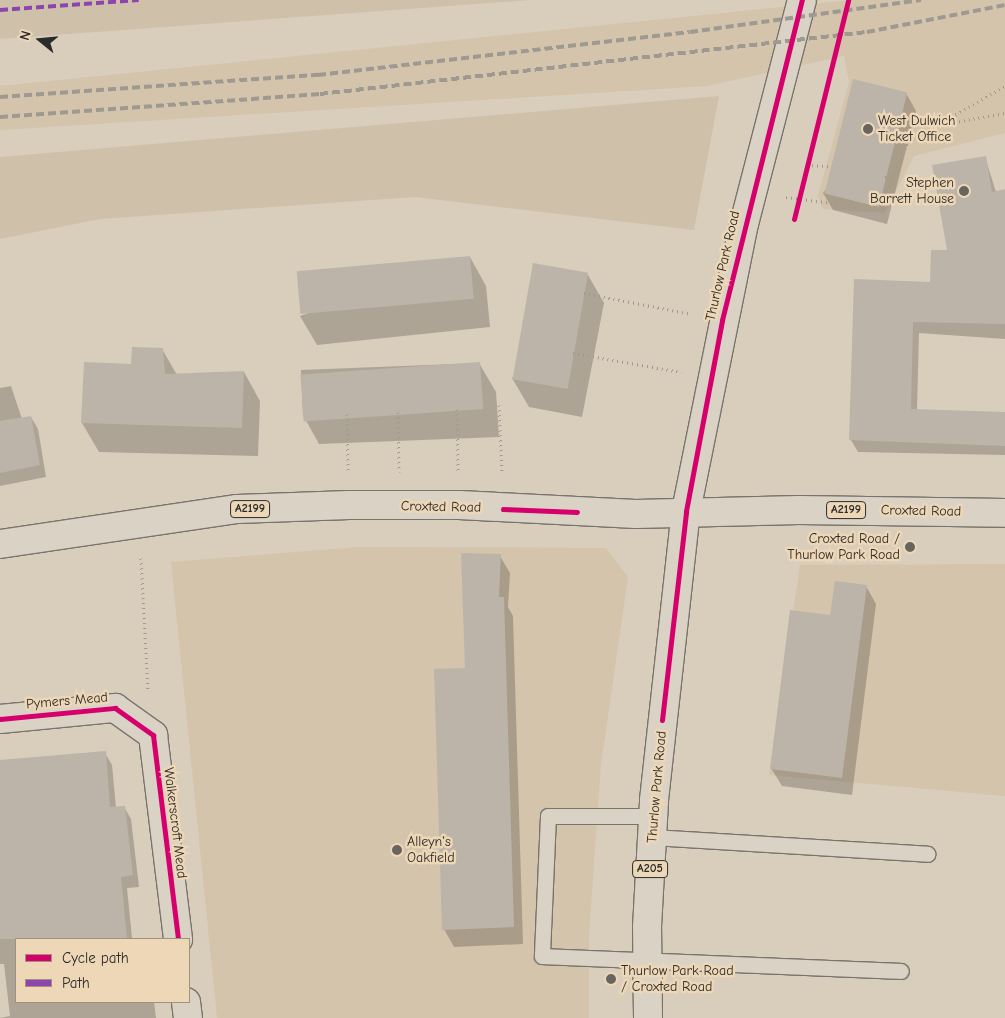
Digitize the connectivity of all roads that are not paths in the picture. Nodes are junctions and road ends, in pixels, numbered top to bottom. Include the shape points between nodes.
1 (802, 0) edge
2 (686, 512) junction
3 (1005, 513) edge
4 (0, 544) edge
5 (0, 719) edge
6 (133, 719) joint
7 (652, 827) junction
8 (926, 854) dead end
9 (178, 938) edge
10 (647, 958) junction
11 (901, 971) dead end
12 (186, 1003) edge
13 (188, 1018) edge
14 (648, 1018) edge

1 - 2 main road, Thurlow Park Road / A205 via 722,320 714,378
2 - 3 main road, Croxted Road / A2199
2 - 4 main road, Croxted Road / A2199 via 502,509 459,505 237,509
2 - 7 main road, Thurlow Park Road / A205
5 - 6 main road, Pymers Mead via 115,708
6 - 9 main road, Walkerscroft Mead via 152,735
7 - 8 lane
7 - 10 main road, Thurlow Park Road / A205
7 - 10 lane via 548,816 542,956
10 - 11 lane
10 - 14 main road, Thurlow Park Road / A205
12 - 13 main road

